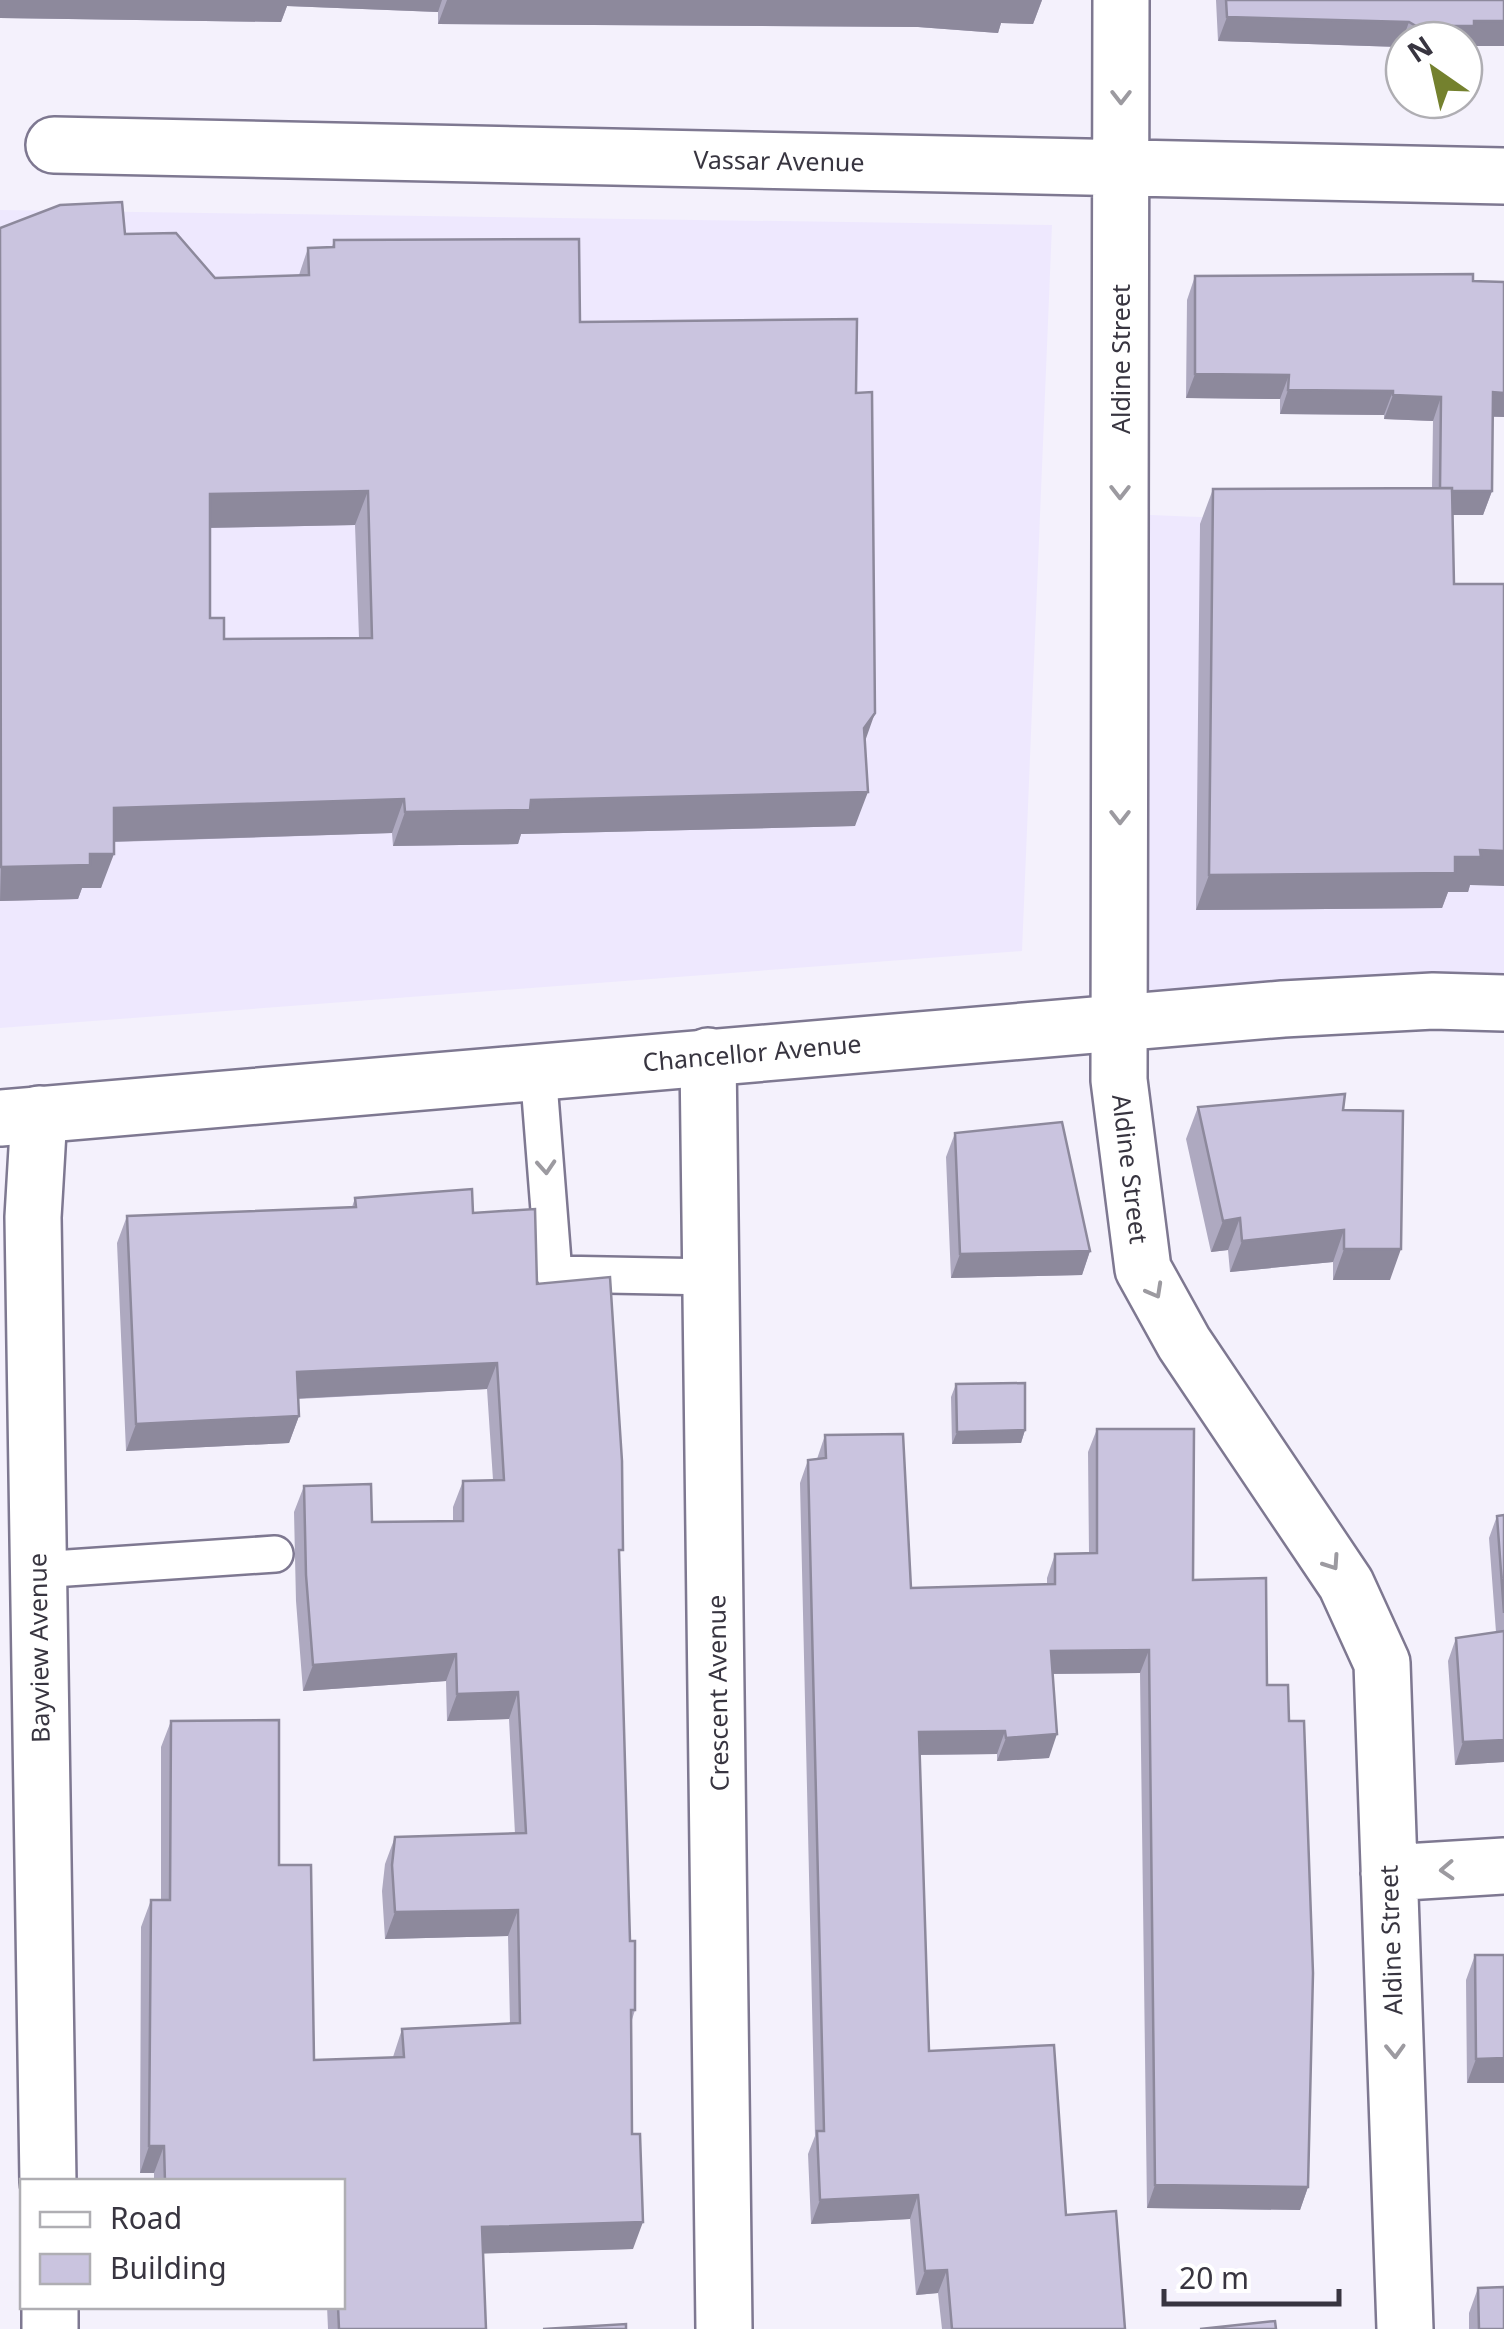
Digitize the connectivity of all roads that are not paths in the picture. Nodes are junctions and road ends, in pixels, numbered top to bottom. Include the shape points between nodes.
1 (1121, 0) edge
2 (54, 144) dead end
3 (1121, 169) junction
4 (1504, 176) edge
5 (1504, 1003) edge
6 (1119, 1023) junction
7 (708, 1056) junction
8 (538, 1070) junction
9 (20, 1116) edge
10 (714, 1277) junction
11 (275, 1554) dead end
12 (38, 1570) junction
13 (1504, 1866) edge
14 (1389, 1872) junction
15 (48, 2179) edge
16 (724, 2329) edge
17 (1405, 2329) edge

1 -> 3 street, Aldine Street
2 - 3 street, Vassar Avenue
3 - 4 street, Vassar Avenue
3 -> 6 street, Aldine Street
5 - 6 street, Chancellor Avenue via 1433,1001
6 - 7 street, Chancellor Avenue
6 -> 14 street, Aldine Street via 1119,1080 1143,1269 1184,1343 1346,1584 1382,1663
7 - 8 street, Chancellor Avenue
7 - 10 street, Crescent Avenue
8 - 9 street, Chancellor Avenue
8 -> 10 lane via 554,1274
9 - 12 street, Bayview Avenue via 33,1216
10 - 16 street, Crescent Avenue
11 - 12 lane
12 - 15 street, Bayview Avenue
13 -> 14 street
14 -> 17 street, Aldine Street

